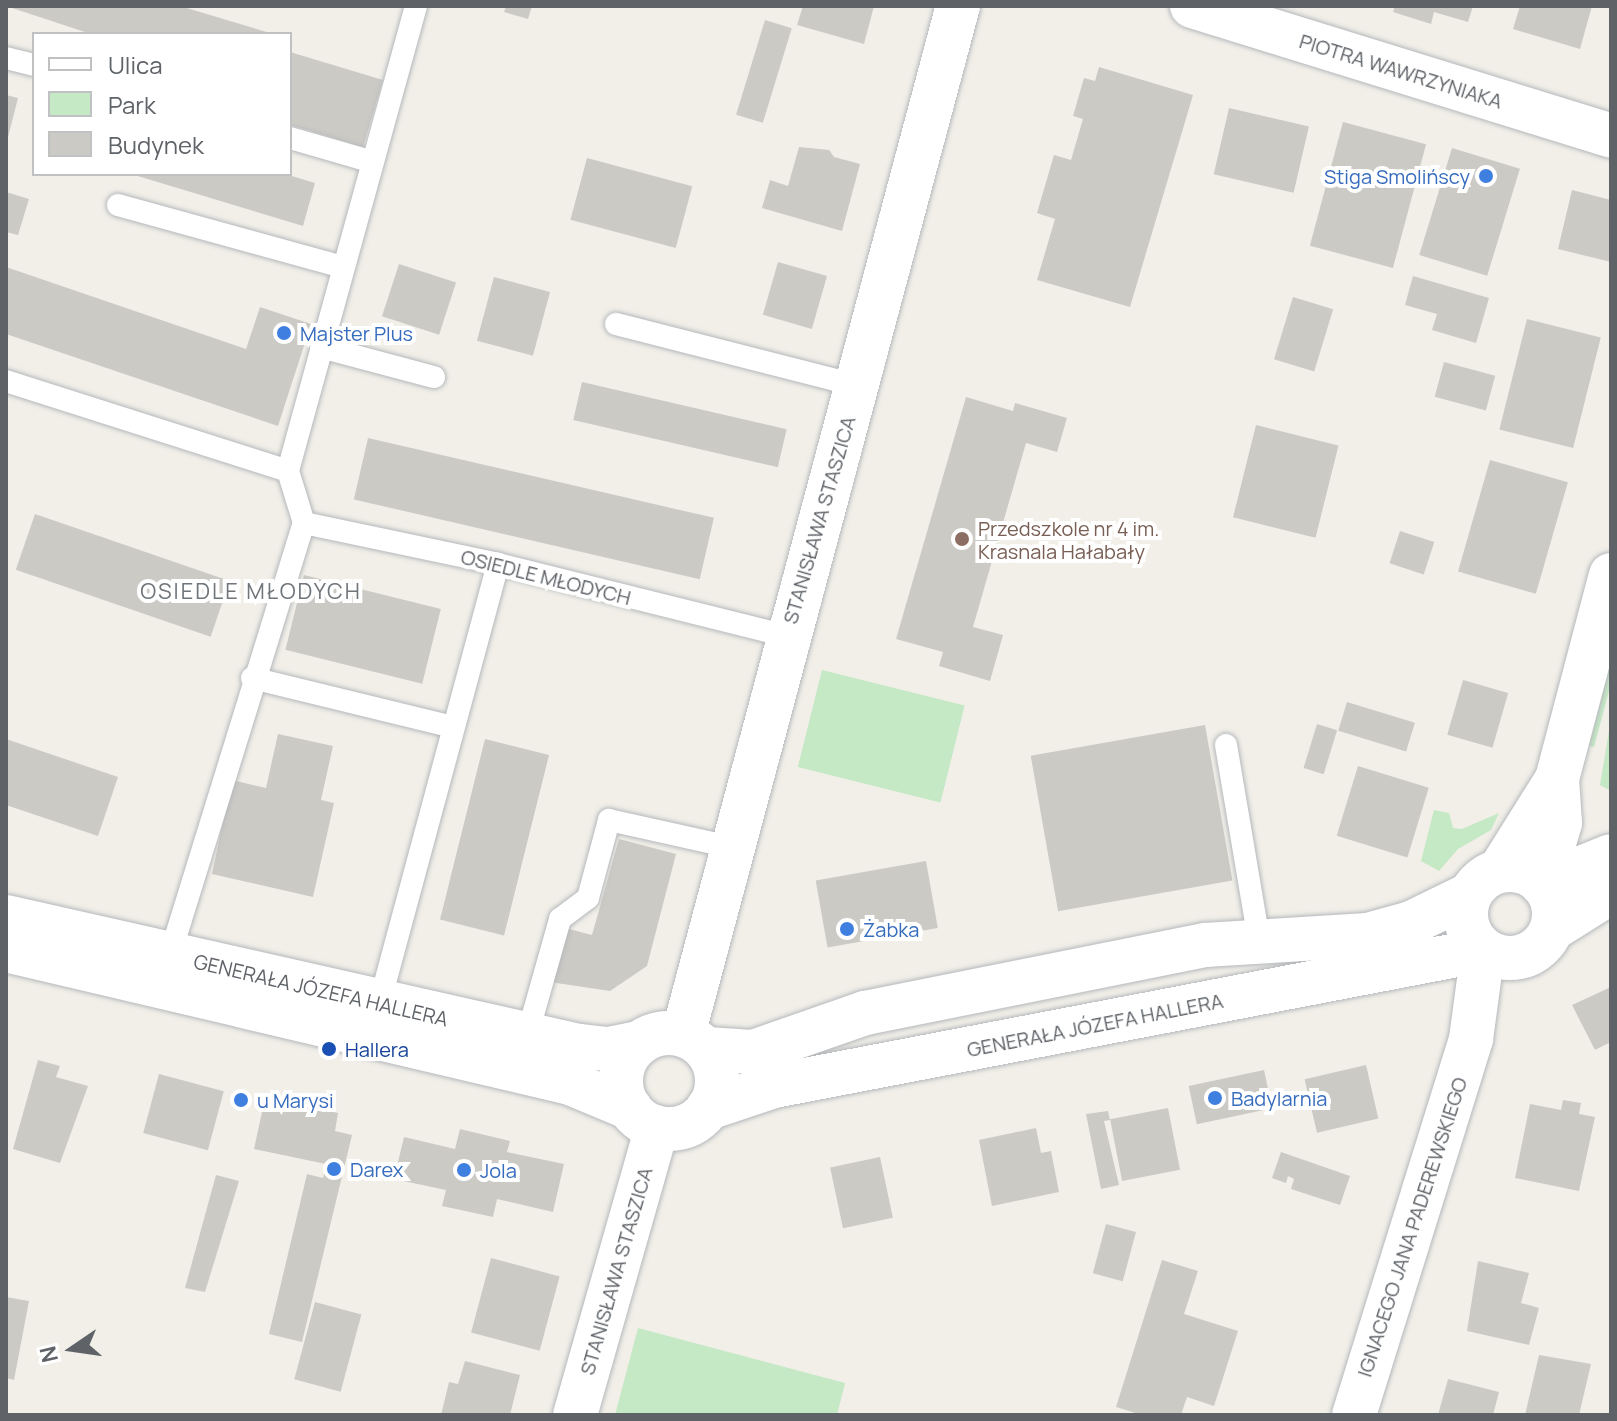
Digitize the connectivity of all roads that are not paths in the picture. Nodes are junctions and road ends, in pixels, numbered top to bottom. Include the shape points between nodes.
1 (958, 6) edge
2 (1192, 6) edge
3 (409, 8) edge
4 (6, 58) edge
5 (32, 64) edge
6 (1611, 136) edge
7 (292, 139) edge
8 (373, 162) junction
9 (118, 205) dead end
10 (343, 267) junction
11 (616, 324) dead end
12 (321, 347) junction
13 (434, 377) dead end
14 (6, 381) edge
15 (856, 385) junction
16 (288, 471) junction
17 (304, 523) junction
18 (498, 564) junction
19 (1611, 575) edge
20 (786, 636) junction
21 (252, 678) junction
22 (453, 727) junction
23 (1226, 745) dead end
24 (1557, 779) junction
25 (1611, 846) edge
26 (731, 847) junction
27 (1611, 856) edge
28 (1485, 883) junction
29 (1542, 884) junction
30 (1611, 892) edge
31 (6, 917) edge
32 (1552, 929) junction
33 (1259, 940) junction
34 (6, 950) edge
35 (1499, 954) junction
36 (170, 955) junction
37 (379, 1005) junction
38 (527, 1036) junction
39 (695, 1042) junction
40 (639, 1043) junction
41 (708, 1108) junction
42 (643, 1118) junction
43 (575, 1415) edge
44 (1354, 1415) edge

1 - 15 street, STANISŁAWA STASZICA
2 - 6 street, PIOTRA WAWRZYNIAKA
3 - 8 lane
4 - 5 lane
7 - 8 lane
8 - 10 lane
9 - 10 lane
10 - 12 lane
11 - 15 lane
12 - 13 lane
12 - 16 lane
14 - 16 lane
15 - 20 street, STANISŁAWA STASZICA
16 - 17 lane
17 - 18 lane, OSIEDLE MŁODYCH
17 - 21 lane
18 - 20 lane, OSIEDLE MŁODYCH
18 - 22 lane
19 - 24 street
20 - 26 street, STANISŁAWA STASZICA
21 - 22 lane
21 - 36 lane
22 - 37 lane
23 - 33 lane
24 - 25 street via 1577,822
24 - 28 street
24 - 29 street via 1560,823
26 - 38 lane via 609,820 588,898 560,919
26 - 39 street, STANISŁAWA STASZICA
27 - 29 street
28 - 29 street via 1527,873
28 - 33 street via 1411,923 1368,935
28 - 35 street via 1466,925
29 - 32 street via 1554,905
30 - 32 street
31 - 36 street, GENERAŁA JÓZEFA HALLERA
32 - 35 street via 1535,951
33 - 39 street via 1205,945 865,1013 753,1052
34 - 42 street, GENERAŁA JÓZEFA HALLERA via 570,1083
35 - 41 street, GENERAŁA JÓZEFA HALLERA via 774,1086
35 - 44 street, IGNACEGO JANA PADEREWSKIEGO
36 - 37 street, GENERAŁA JÓZEFA HALLERA
37 - 38 street, GENERAŁA JÓZEFA HALLERA
38 - 40 street, GENERAŁA JÓZEFA HALLERA via 608,1049
39 - 40 street via 664,1033
39 - 41 street via 717,1082
40 - 42 street via 622,1073
41 - 42 street via 685,1126
42 - 43 street, STANISŁAWA STASZICA

